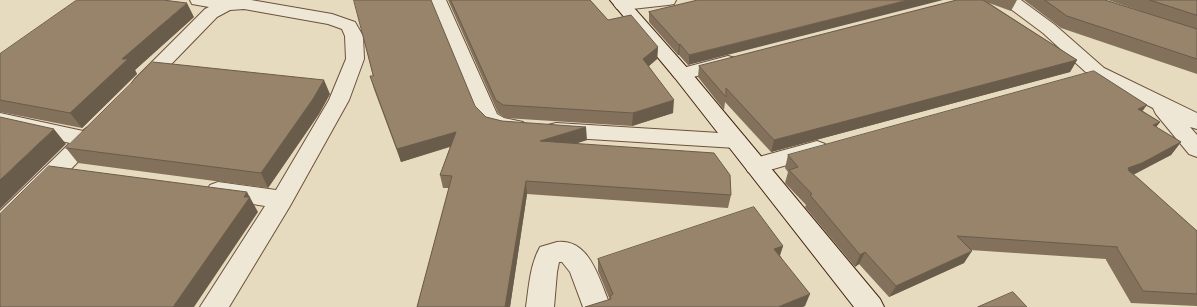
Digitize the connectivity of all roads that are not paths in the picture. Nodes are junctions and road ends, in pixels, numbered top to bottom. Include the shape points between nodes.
1 (198, 0) edge
2 (438, 0) edge
3 (668, 0) edge
4 (1010, 0) edge
5 (620, 3) edge
6 (227, 5) junction
7 (744, 58) edge
8 (1097, 72) junction
9 (682, 74) junction
10 (1075, 79) edge
11 (130, 95) edge
12 (1158, 102) junction
13 (109, 117) edge
14 (0, 120) edge
15 (1197, 122) edge
16 (87, 139) junction
17 (736, 141) junction
18 (832, 145) edge
19 (1197, 149) edge
20 (756, 166) junction
21 (56, 170) junction
22 (80, 173) edge
23 (196, 188) edge
24 (282, 200) junction
25 (0, 226) edge
26 (214, 307) edge
27 (540, 307) edge
28 (597, 307) edge
29 (870, 307) edge

1 - 6 street
2 - 17 street via 488,118 499,125
3 - 5 street
4 - 8 street via 1049,29
5 - 9 street
6 - 11 street via 211,13
6 - 24 street via 244,4 332,19 349,26 354,36 355,59 348,81
7 - 9 street
8 - 10 street
8 - 12 street
9 - 17 street
12 - 15 street
12 - 19 street
13 - 16 street
14 - 16 street
16 - 21 street
17 - 20 street
18 - 20 street
20 - 29 street
21 - 22 street
21 - 25 street
23 - 24 street
24 - 26 street
27 - 28 street via 548,254 560,252 569,253 577,261

